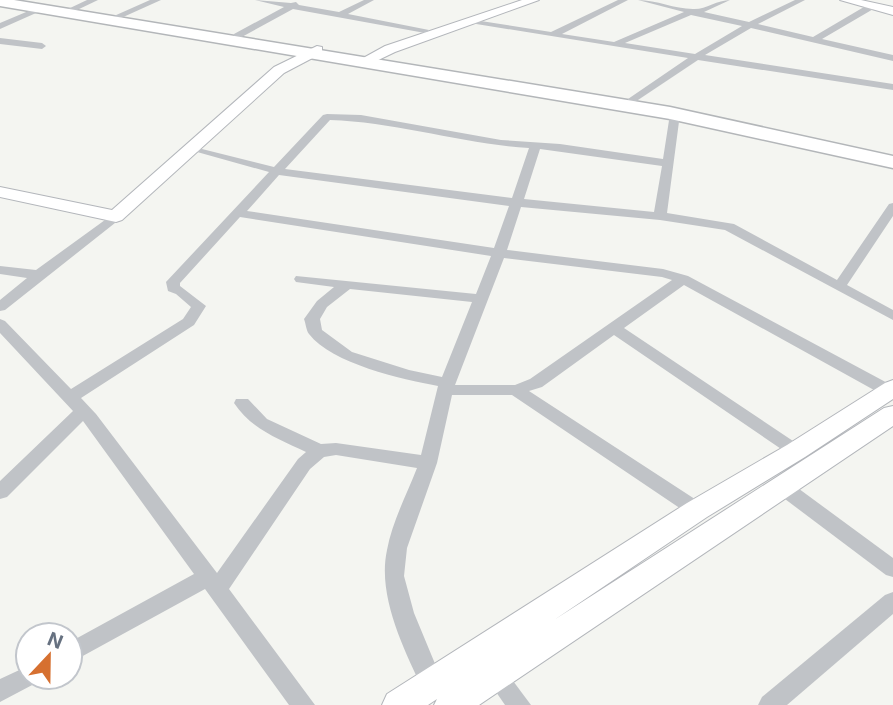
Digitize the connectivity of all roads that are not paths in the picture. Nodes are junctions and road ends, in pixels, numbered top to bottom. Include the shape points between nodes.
1 (21, 0) edge
2 (94, 0) edge
3 (157, 0) edge
4 (260, 0) edge
5 (306, 0) edge
6 (370, 0) edge
7 (518, 0) edge
8 (533, 0) edge
9 (624, 0) edge
10 (642, 0) edge
11 (726, 0) edge
12 (801, 0) edge
13 (846, 0) edge
14 (0, 2) edge
15 (293, 6) junction
16 (872, 6) junction
17 (41, 9) junction
18 (72, 9) junction
19 (893, 11) edge
20 (693, 12) junction
21 (341, 14) junction
22 (118, 16) junction
23 (468, 22) junction
24 (751, 24) junction
25 (0, 26) edge
26 (425, 30) junction
27 (552, 35) junction
28 (237, 36) junction
29 (816, 39) junction
30 (0, 41) edge
31 (616, 44) junction
32 (42, 46) dead end
33 (893, 46) edge
34 (312, 52) junction
35 (875, 53) junction
36 (695, 57) junction
37 (893, 58) edge
38 (360, 60) junction
39 (893, 87) edge
40 (632, 101) junction
41 (675, 114) junction
42 (536, 145) junction
43 (194, 148) junction
44 (893, 155) edge
45 (893, 162) edge
46 (668, 163) junction
47 (277, 171) junction
48 (0, 182) edge
49 (0, 192) edge
50 (518, 202) junction
51 (893, 207) edge
52 (121, 212) junction
53 (238, 213) junction
54 (660, 216) junction
55 (499, 253) junction
56 (0, 270) edge
57 (39, 275) junction
58 (300, 279) dead end
59 (683, 279) junction
60 (347, 284) junction
61 (840, 285) junction
62 (481, 299) junction
63 (0, 307) edge
64 (893, 316) edge
65 (0, 324) edge
66 (615, 329) junction
67 (447, 386) junction
68 (516, 390) junction
69 (892, 398) edge
70 (242, 403) dead end
71 (77, 404) junction
72 (318, 451) junction
73 (796, 451) junction
74 (428, 463) junction
75 (784, 488) junction
76 (0, 492) edge
77 (697, 510) junction
78 (893, 569) edge
79 (212, 583) junction
80 (893, 601) edge
81 (84, 646) edge
82 (496, 676) junction
83 (431, 683) junction
84 (303, 705) edge
85 (398, 705) edge
86 (451, 705) edge
87 (519, 705) edge
88 (770, 705) edge

1 - 18 highway
2 - 18 street
3 - 22 street
4 - 15 street
5 - 15 street
6 - 21 street
7 - 26 main road
8 - 23 main road
9 - 27 street
10 - 20 street
11 - 20 street
12 - 24 street
13 - 16 main road
14 - 17 highway
15 - 21 street
15 - 28 street
16 - 19 main road
16 - 29 street
17 - 25 street
17 - 34 highway
18 - 22 highway
20 - 24 street
20 - 31 street
21 - 26 street
22 - 28 highway
23 - 27 street
23 - 38 main road
24 - 29 street
24 - 36 street
26 - 38 main road
27 - 31 street
28 - 34 highway
29 - 35 street
30 - 32 street
31 - 36 street
33 - 35 street
34 - 38 highway
34 - 43 main road via 279,70
35 - 37 street
36 - 39 street
36 - 40 street
38 - 40 highway
38 - 41 highway
40 - 44 highway
41 - 45 highway
41 - 46 street
42 - 46 street
42 - 47 street via 327,117
42 - 50 street
43 - 47 street
43 - 52 main road
46 - 54 street
47 - 50 street
47 - 53 street
48 - 52 main road
49 - 52 main road
50 - 54 street
50 - 55 street
51 - 61 street
52 - 57 street
53 - 55 street
53 - 71 street via 173,282 173,288 199,306 189,322
54 - 61 street via 729,227
55 - 59 street
55 - 62 street
56 - 57 street
57 - 63 street
58 - 60 street
59 - 66 street
59 - 69 street
60 - 62 street
60 - 67 street via 322,304 312,319 315,332 346,355
61 - 64 street
62 - 67 street
65 - 71 street
66 - 68 street via 536,383
66 - 73 street
67 - 68 street
67 - 74 street
68 - 77 street
69 - 73 main road
69 - 75 main road
70 - 72 street via 261,423
71 - 76 street
71 - 79 street
72 - 74 street via 336,449
72 - 79 street
73 - 77 main road
74 - 83 street via 397,548 394,576 403,613
75 - 78 street
75 - 82 main road
77 - 83 main road
79 - 81 street
79 - 84 street
80 - 88 street
82 - 86 main road
82 - 87 street
83 - 85 main road

